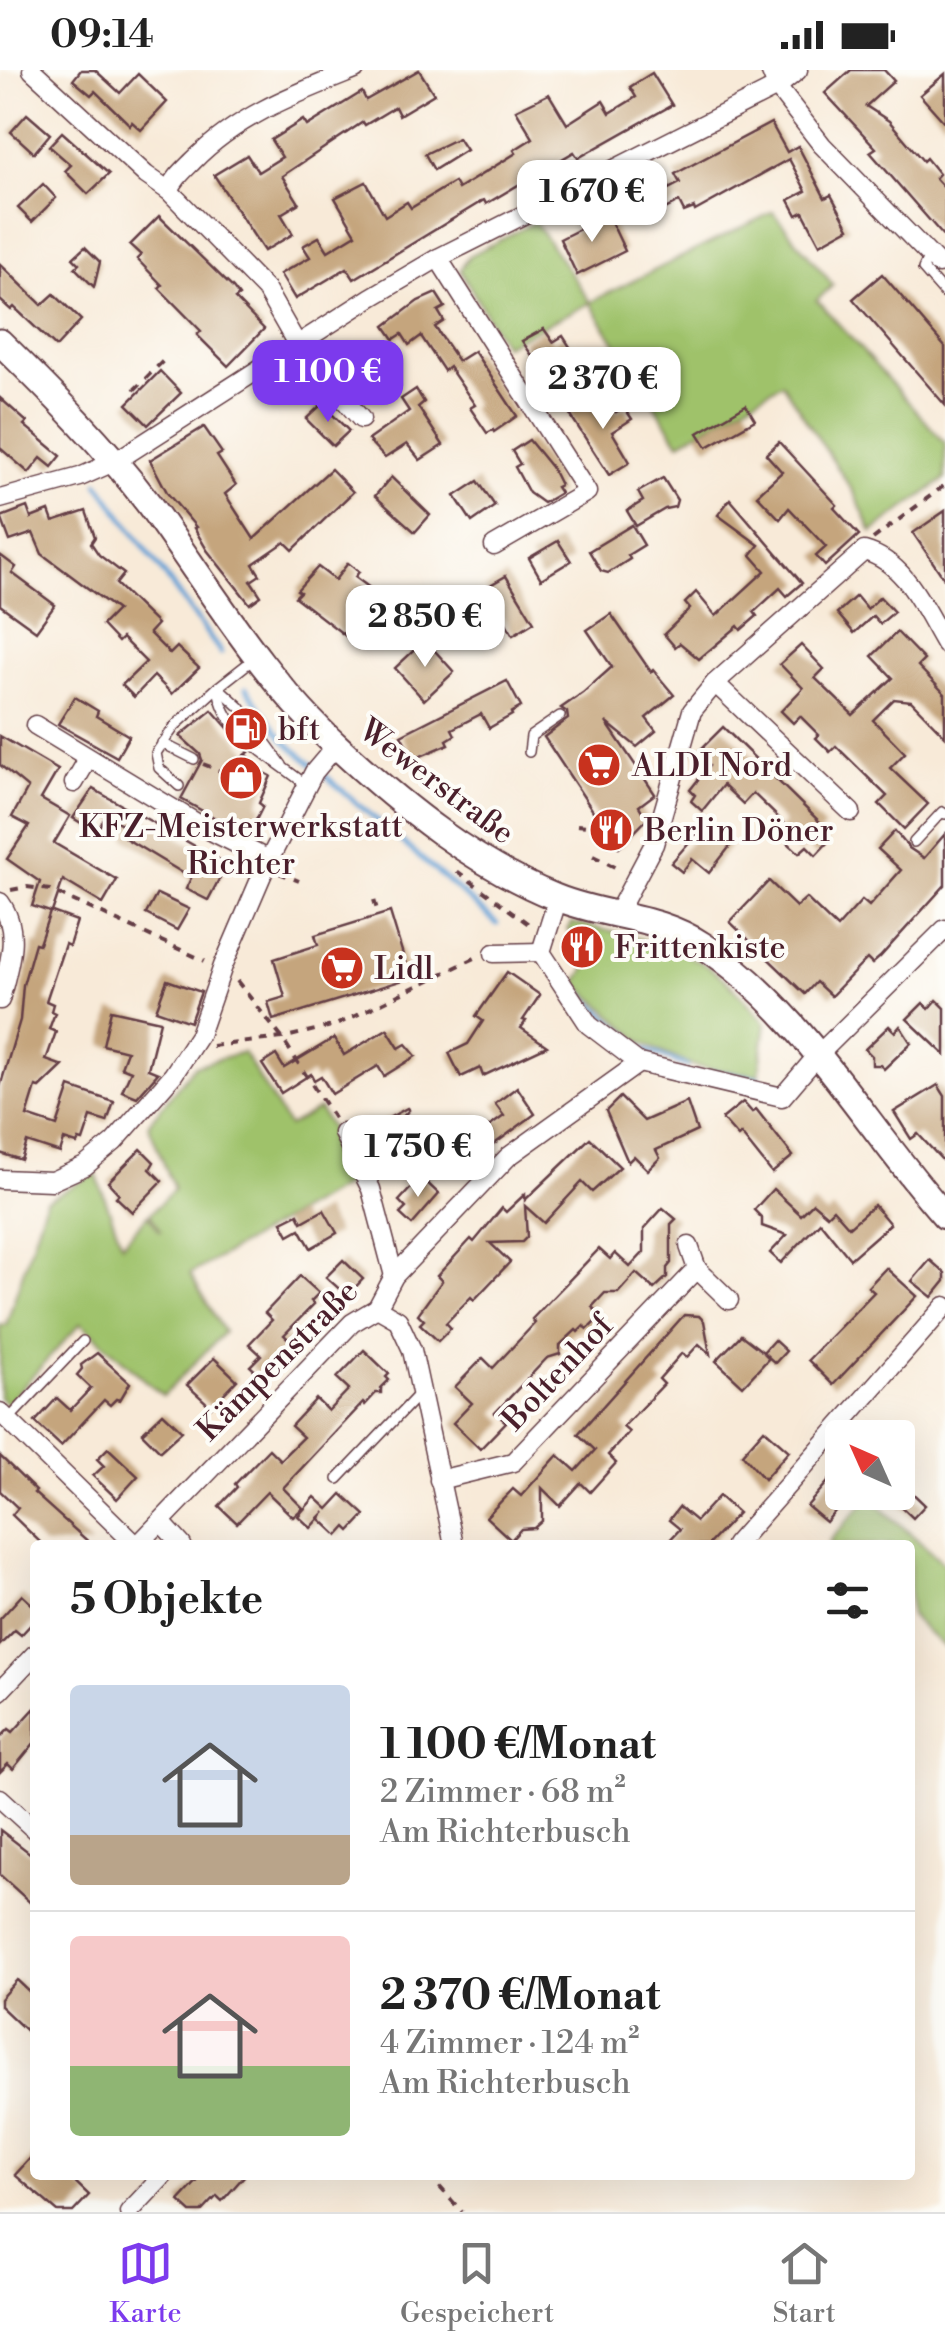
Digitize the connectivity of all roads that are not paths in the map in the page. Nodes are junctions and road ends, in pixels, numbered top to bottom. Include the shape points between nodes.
1 (32, 70) edge
2 (354, 70) edge
3 (798, 70) edge
4 (773, 78) edge
5 (169, 192) junction
6 (438, 258) junction
7 (934, 260) joint
8 (945, 294) edge
9 (0, 342) edge
10 (298, 346) junction
11 (361, 419) dead end
12 (116, 461) junction
13 (0, 499) edge
14 (494, 546) dead end
15 (945, 644) edge
16 (257, 656) junction
17 (715, 683) junction
18 (218, 687) junction
19 (560, 716) dead end
20 (35, 725) dead end
21 (162, 743) junction
22 (529, 752) dead end
23 (194, 759) road end
24 (88, 760) junction
25 (282, 764) junction
26 (320, 767) junction
27 (74, 784) dead end
28 (179, 786) dead end
29 (851, 812) dead end
30 (945, 814) edge
31 (914, 842) dead end
32 (269, 860) junction
33 (558, 898) junction
34 (0, 902) edge
35 (618, 912) junction
36 (945, 928) edge
37 (494, 952) road end
38 (540, 952) junction
39 (0, 1000) edge
40 (817, 1056) junction
41 (639, 1063) junction
42 (342, 1133) road end
43 (0, 1179) edge
44 (945, 1216) edge
45 (689, 1246) dead end
46 (697, 1268) junction
47 (394, 1276) junction
48 (728, 1300) dead end
49 (945, 1306) edge
50 (377, 1308) junction
51 (83, 1341) dead end
52 (421, 1392) junction
53 (4, 1416) edge
54 (338, 1479) dead end
55 (440, 1480) junction
56 (161, 1522) junction
57 (132, 1540) edge
58 (142, 1540) edge
59 (177, 1540) edge
60 (453, 1540) edge
61 (739, 1540) edge
62 (30, 1659) edge
63 (0, 1691) edge
64 (0, 1798) edge
65 (30, 1825) edge
66 (159, 2180) edge
67 (130, 2212) edge

1 - 5 street
2 - 5 street via 274,102 218,136
3 - 4 street
4 - 6 street
4 - 7 street via 822,145
5 - 10 street via 266,290
6 - 10 street
6 - 14 street via 587,492
7 - 8 lane via 923,269
9 - 12 main road, Wewerstraße
10 - 11 street
10 - 12 street
12 - 13 street
12 - 16 main road, Wewerstraße
15 - 17 street via 904,576 864,550
16 - 18 lane
16 - 26 main road, Wewerstraße
17 - 29 street
17 - 35 street via 692,711 654,844
18 - 21 lane
18 - 25 lane
18 - 25 lane via 227,716 255,750
19 - 22 lane via 531,736
20 - 24 street
21 - 23 lane
21 - 28 lane via 156,762
24 - 27 street
24 - 32 street
25 - 26 lane
26 - 32 street
26 - 33 main road, Wewerstraße
30 - 31 lane
32 - 43 street via 192,1048 142,1111 85,1166 52,1181
33 - 35 main road, Wewerstraße
33 - 38 street
34 - 39 street via 14,933
35 - 40 main road, Wewerstraße via 681,932 707,948
36 - 40 street
37 - 38 street
38 - 41 street via 590,1026
40 - 41 street via 782,1097
40 - 44 main road, Wewerstraße
41 - 47 street, Kämpenstraße via 508,1157
42 - 47 street via 371,1189
45 - 46 street
46 - 48 street
46 - 55 street, Boltenhof via 514,1462
47 - 50 street, Kämpenstraße
49 - 61 street
50 - 52 street via 398,1320
50 - 56 street, Kämpenstraße via 352,1322
51 - 53 lane
52 - 54 lane
52 - 55 street
53 - 57 street
55 - 60 street
56 - 58 street, Kämpenstraße
56 - 59 street
62 - 63 street
64 - 65 street
66 - 67 street

